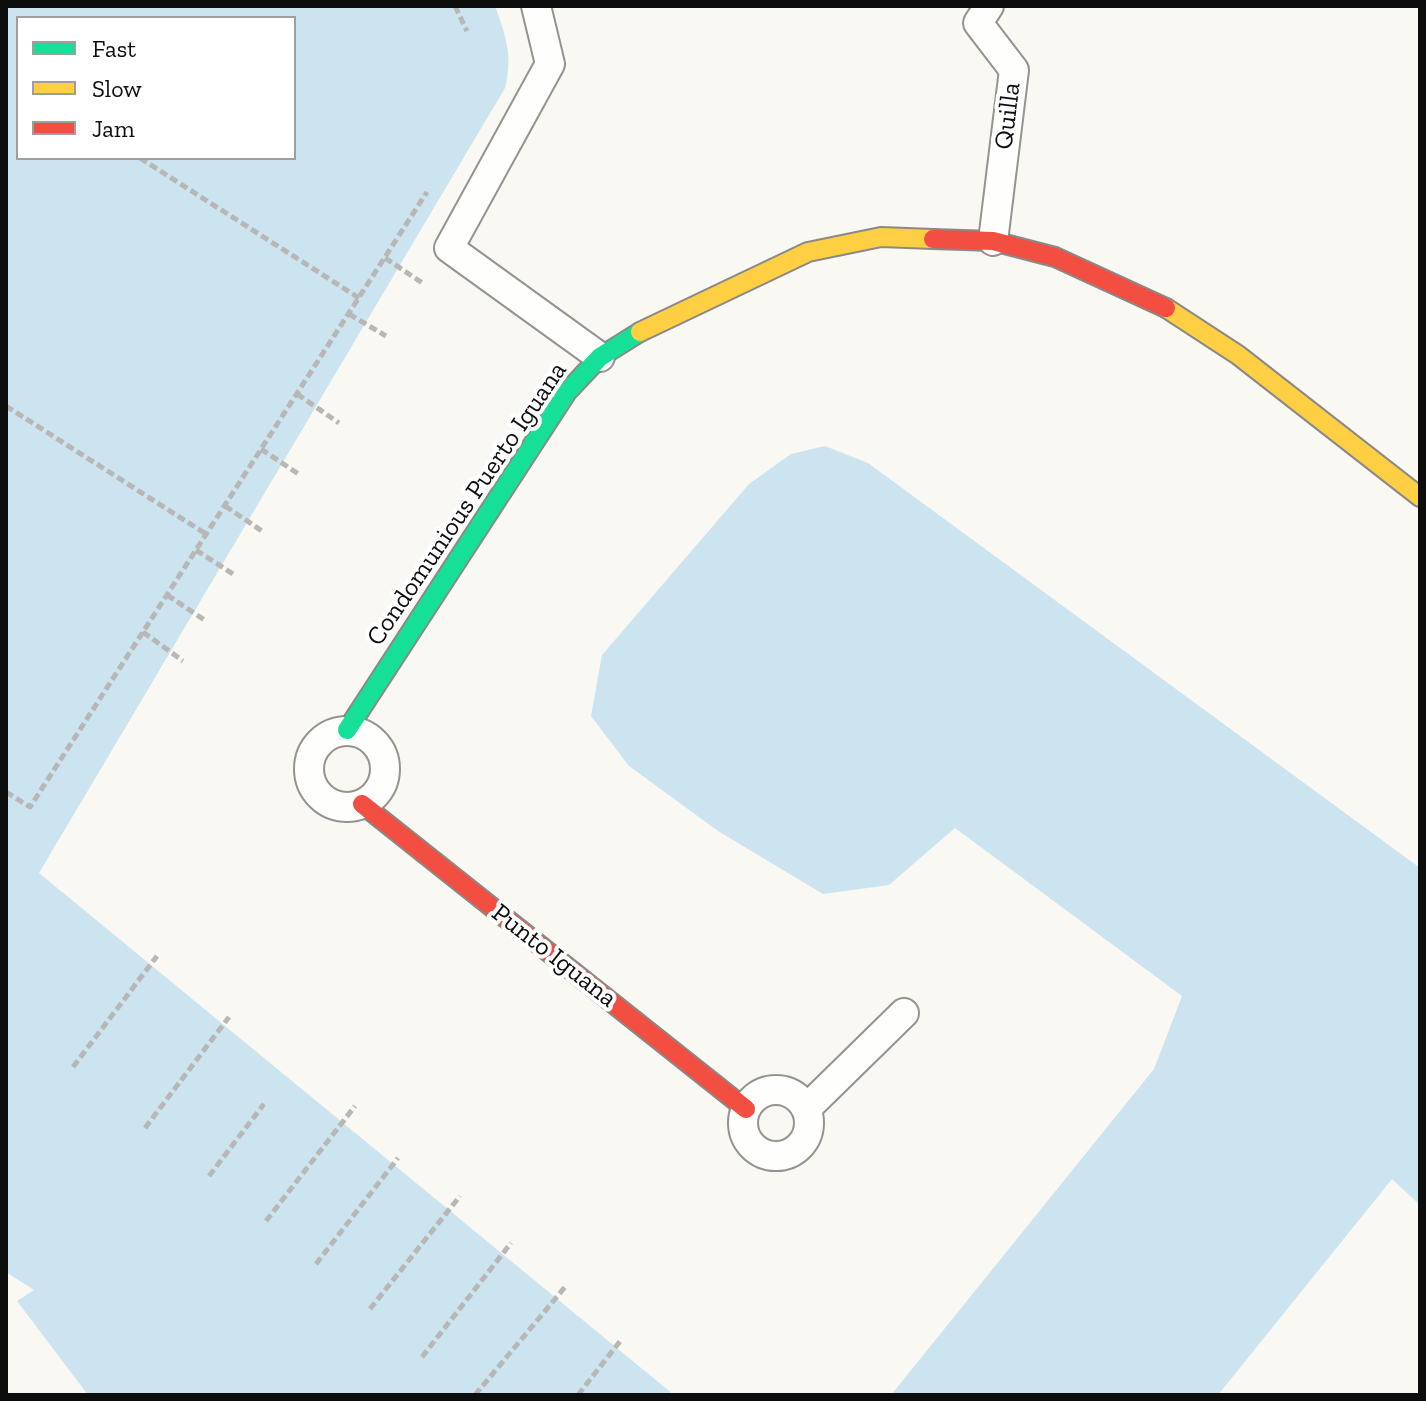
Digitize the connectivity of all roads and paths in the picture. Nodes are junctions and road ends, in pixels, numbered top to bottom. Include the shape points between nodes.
1 (455, 6) edge
2 (536, 6) edge
3 (989, 6) edge
4 (467, 31) dead end
5 (143, 160) edge
6 (427, 192) dead end
7 (993, 241) junction
8 (385, 258) junction
9 (424, 284) dead end
10 (359, 298) junction
11 (349, 314) junction
12 (386, 336) dead end
13 (600, 357) junction
14 (297, 394) junction
15 (6, 406) edge
16 (339, 423) dead end
17 (261, 449) junction
18 (300, 475) dead end
19 (1420, 497) edge
20 (225, 506) junction
21 (262, 531) dead end
22 (206, 534) junction
23 (196, 550) junction
24 (233, 574) dead end
25 (167, 595) junction
26 (206, 621) dead end
27 (143, 632) junction
28 (183, 661) dead end
29 (347, 730) junction
30 (6, 792) edge
31 (362, 804) junction
32 (157, 956) dead end
33 (904, 1013) dead end
34 (229, 1017) dead end
35 (73, 1067) dead end
36 (264, 1104) dead end
37 (355, 1106) dead end
38 (746, 1109) junction
39 (806, 1109) junction
40 (145, 1128) dead end
41 (398, 1158) dead end
42 (209, 1176) dead end
43 (460, 1196) dead end
44 (266, 1221) dead end
45 (511, 1243) dead end
46 (316, 1264) dead end
47 (565, 1287) dead end
48 (370, 1309) dead end
49 (621, 1340) dead end
50 (422, 1357) dead end
51 (475, 1395) edge
52 (578, 1395) edge

1 - 4 path
2 - 13 street via 550,64 449,248
3 - 7 street, Quilla via 978,23 1014,70
5 - 10 path
6 - 8 path
7 - 13 street, Condomunious Puerto Iguana via 881,237 808,252 651,325
7 - 19 street, Condomunious Puerto Iguana via 1055,257 1159,304 1238,355
8 - 9 path
8 - 10 path
10 - 11 path
11 - 12 path
11 - 14 path
13 - 29 street, Condomunious Puerto Iguana via 567,392
14 - 16 path
14 - 17 path
15 - 22 path
17 - 18 path
17 - 20 path
20 - 21 path
20 - 22 path
22 - 23 path
23 - 24 path
23 - 25 path
25 - 26 path
25 - 27 path
27 - 28 path
27 - 30 path via 30,807
29 - 31 street via 372,739 385,762 380,788
29 - 31 street via 333,733 313,750 309,776 314,788 335,805
31 - 38 street, Punto Iguana
32 - 35 path
33 - 39 street
34 - 40 path
36 - 42 path
37 - 44 path
38 - 39 street via 773,1090 795,1096
38 - 39 street via 743,1131 748,1142 778,1157 804,1142 809,1132
41 - 46 path
43 - 48 path
45 - 50 path
47 - 51 path
49 - 52 path

